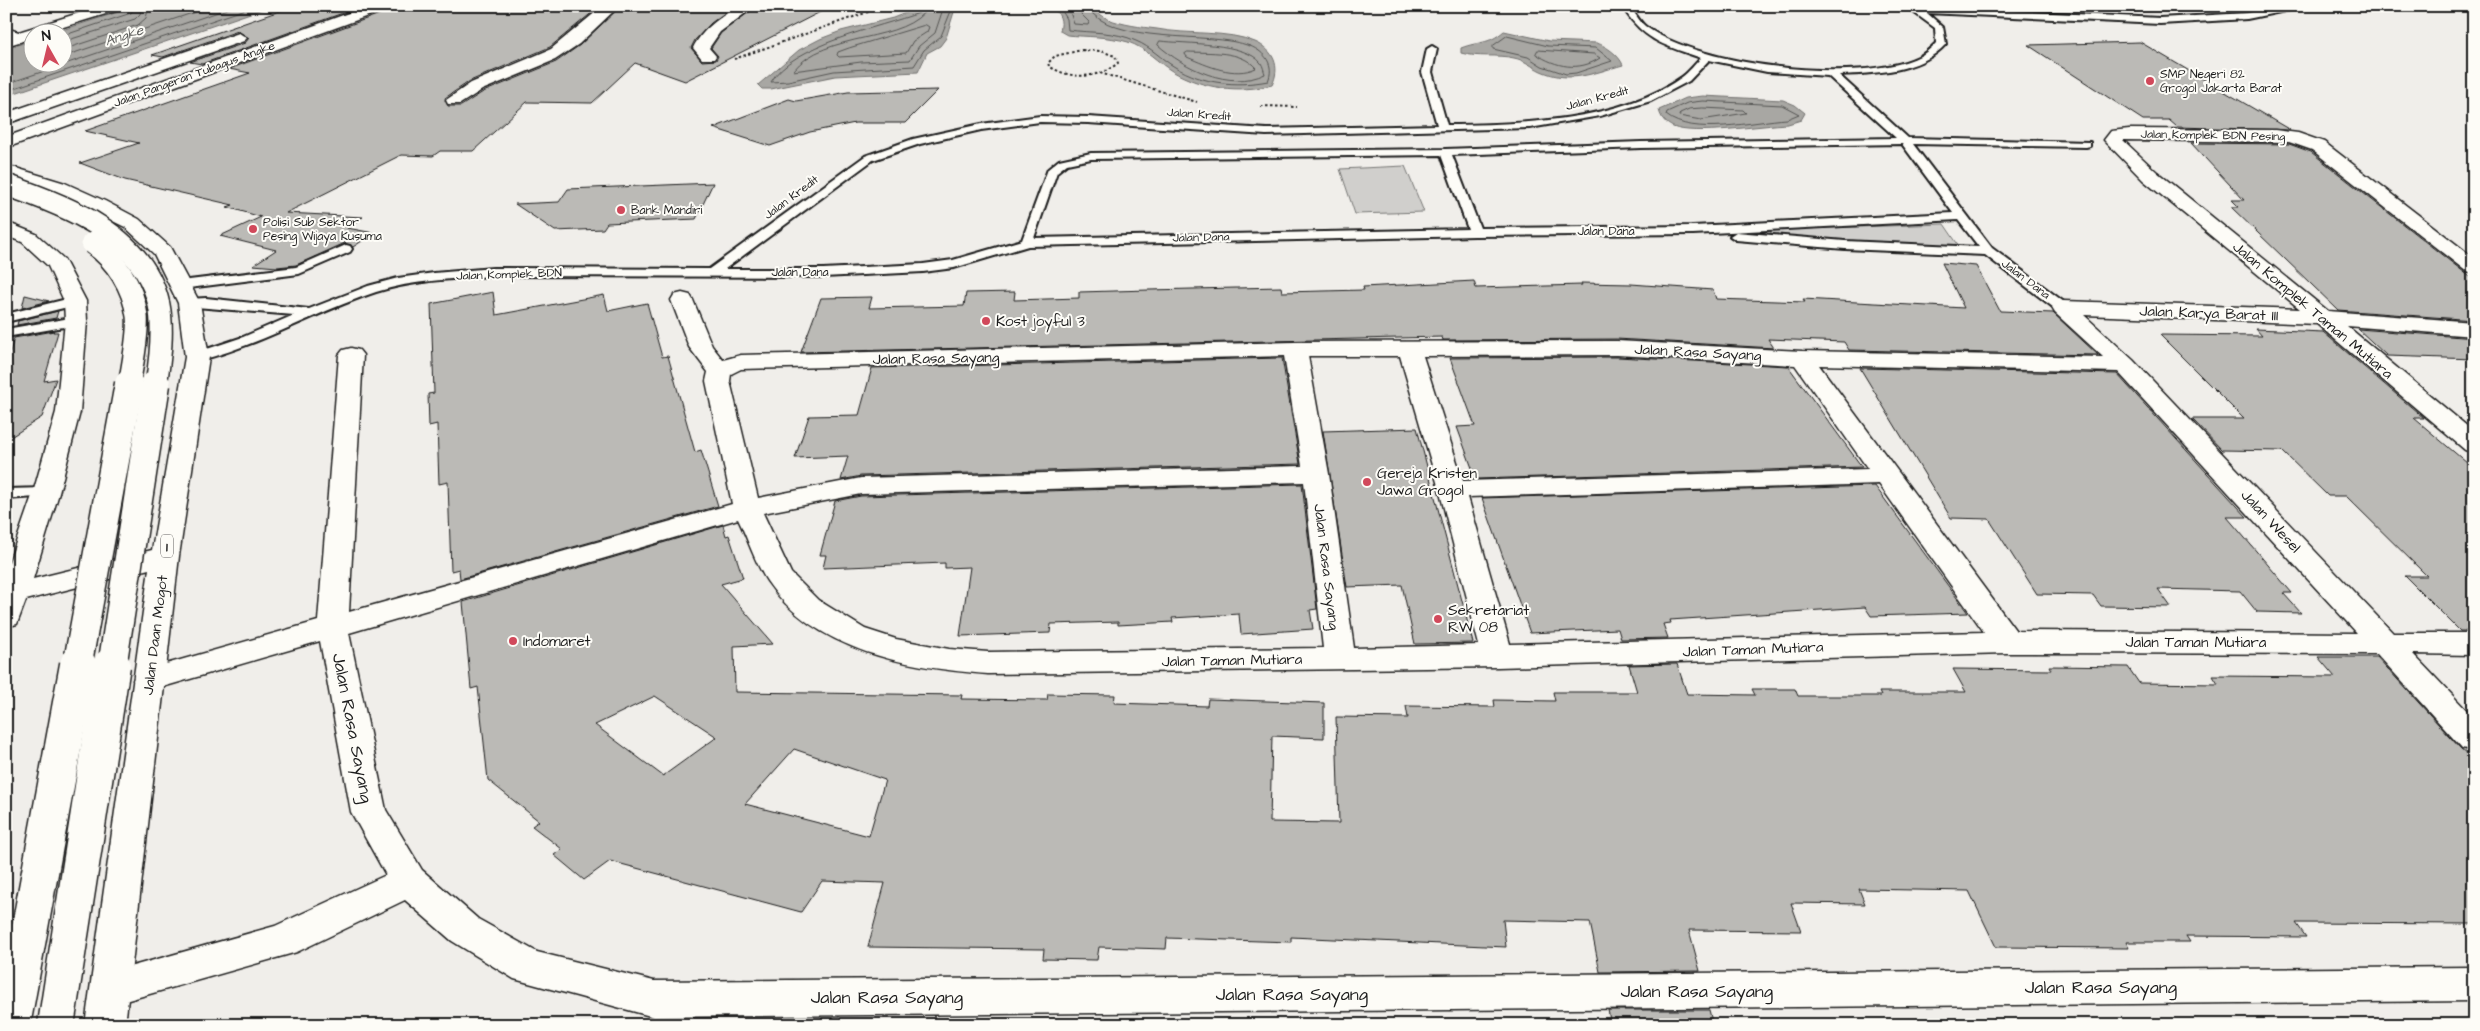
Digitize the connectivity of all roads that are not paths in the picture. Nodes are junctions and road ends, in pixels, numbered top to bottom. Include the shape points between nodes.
1 (117, 6) edge
2 (382, 6) edge
3 (612, 6) edge
4 (748, 6) edge
5 (1631, 6) edge
6 (2023, 6) edge
7 (2306, 6) edge
8 (1914, 8) edge
9 (2032, 16) junction
10 (256, 32) dead end
11 (20, 35) edge
12 (1432, 48) dead end
13 (708, 56) dead end
14 (1707, 57) junction
15 (1831, 73) junction
16 (454, 100) dead end
17 (6, 119) edge
18 (1444, 128) junction
19 (1905, 142) junction
20 (6, 143) edge
21 (2086, 144) dead end
22 (1445, 152) junction
23 (6, 171) edge
24 (2150, 176) joint
25 (6, 186) edge
26 (58, 187) junction
27 (6, 198) edge
28 (1960, 216) junction
29 (6, 228) edge
30 (1693, 230) junction
31 (1475, 232) junction
32 (1027, 242) junction
33 (346, 249) dead end
34 (1988, 251) junction
35 (2474, 268) edge
36 (713, 272) junction
37 (185, 294) junction
38 (682, 300) dead end
39 (2063, 308) junction
40 (76, 311) junction
41 (311, 313) junction
42 (2323, 317) junction
43 (6, 318) edge
44 (2474, 329) edge
45 (6, 333) edge
46 (1409, 348) junction
47 (1295, 349) junction
48 (351, 355) dead end
49 (197, 357) junction
50 (1802, 358) junction
51 (2113, 365) junction
52 (720, 371) junction
53 (2474, 445) edge
54 (1316, 474) junction
55 (1887, 476) junction
56 (1452, 489) junction
57 (46, 493) junction
58 (6, 494) edge
59 (747, 508) junction
60 (165, 556) junction
61 (12, 586) edge
62 (333, 628) junction
63 (2007, 642) junction
64 (2385, 642) junction
65 (2474, 644) edge
66 (1498, 656) junction
67 (1340, 659) junction
68 (149, 680) junction
69 (2474, 739) edge
70 (409, 880) junction
71 (2474, 984) edge
72 (111, 988) junction
73 (12, 1025) edge
74 (56, 1025) edge
75 (105, 1025) edge

1 - 11 main road
2 - 20 main road, Jalan Pangeran Tubagus Angke
3 - 16 main road via 552,56 484,82
4 - 13 main road via 703,40 701,48
5 - 14 lane via 1629,11 1640,27 1666,43
6 - 9 lane
7 - 9 lane via 2247,16 2160,21
8 - 9 lane
8 - 15 lane via 1939,27 1941,44 1922,59 1884,69
10 - 17 main road, Jalan Pangeran Tubagus Angke
12 - 18 lane via 1426,72
14 - 15 lane via 1767,69
14 - 18 lane, Jalan Kredit via 1686,78 1666,90 1586,116 1548,124
15 - 19 lane
18 - 36 lane, Jalan Kredit via 1266,132 1040,119 981,127 917,141 870,158
19 - 21 lane
19 - 22 lane via 1641,145
19 - 28 lane, Jalan Dana
22 - 31 lane
22 - 32 lane via 1075,158 1052,171
23 - 26 main road, Jalan Daan Mogot / 1
24 - 35 main road, Jalan Komplek BDN Pesing via 2113,140 2117,136 2275,135 2309,141
24 - 42 main road, Jalan Komplek Taman Mutiara
25 - 26 lane
25 - 74 main road, bridge via 80,215 122,242 151,280 158,300 160,324 158,371
26 - 37 main road, Jalan Daan Mogot / 1 via 132,224 164,251
27 - 73 main road, bridge via 58,220 109,255 126,281 137,317 132,367
28 - 30 lane, Jalan Dana
28 - 34 lane, Jalan Dana
29 - 40 main road via 29,238 57,263
30 - 31 lane, Jalan Dana
30 - 34 lane, Jalan Dana via 1845,245
31 - 32 lane, Jalan Dana
32 - 36 lane, Jalan Dana via 938,267 823,273
33 - 37 lane via 299,270
34 - 39 lane, Jalan Dana
36 - 41 lane, Jalan Komplek BDN via 494,272 440,276 399,282
37 - 41 lane, Jalan Komplek BDN via 206,302
37 - 49 main road, Jalan Daan Mogot / 1
38 - 52 main road via 701,347
39 - 42 main road, Jalan Karya Barat III
39 - 51 main road, Jalan Wesel
40 - 43 lane
40 - 45 lane
40 - 57 main road via 68,412
41 - 49 lane, Jalan Komplek BDN
42 - 44 main road, Jalan Karya Barat III
42 - 53 main road, Jalan Komplek Taman Mutiara
46 - 47 main road, Jalan Rasa Sayang
46 - 50 main road, Jalan Rasa Sayang via 1617,348
46 - 56 main road
47 - 52 main road, Jalan Rasa Sayang via 741,362
47 - 54 main road, Jalan Rasa Sayang
48 - 62 main road, Jalan Rasa Sayang
49 - 60 main road, Jalan Daan Mogot / 1
50 - 51 main road, Jalan Rasa Sayang
50 - 55 main road
51 - 64 main road, Jalan Wesel
52 - 59 main road via 718,381
54 - 59 main road via 861,486
54 - 67 main road, Jalan Rasa Sayang
55 - 56 main road
55 - 63 main road
56 - 66 main road
57 - 58 lane
57 - 61 main road
59 - 62 main road
59 - 67 main road, Jalan Taman Mutiara via 779,577 808,607 854,636 892,649 966,662
60 - 61 main road
60 - 68 main road, Jalan Daan Mogot / 1
62 - 68 main road
62 - 70 main road, Jalan Rasa Sayang via 369,812
63 - 64 main road, Jalan Taman Mutiara
63 - 66 main road, Jalan Taman Mutiara
64 - 65 main road
64 - 69 main road, Jalan Wesel
66 - 67 main road, Jalan Taman Mutiara
68 - 72 main road, Jalan Daan Mogot / 1
70 - 71 main road, Jalan Rasa Sayang via 465,930 528,968 654,999
70 - 72 main road via 283,940
72 - 75 main road, Jalan Daan Mogot / 1

